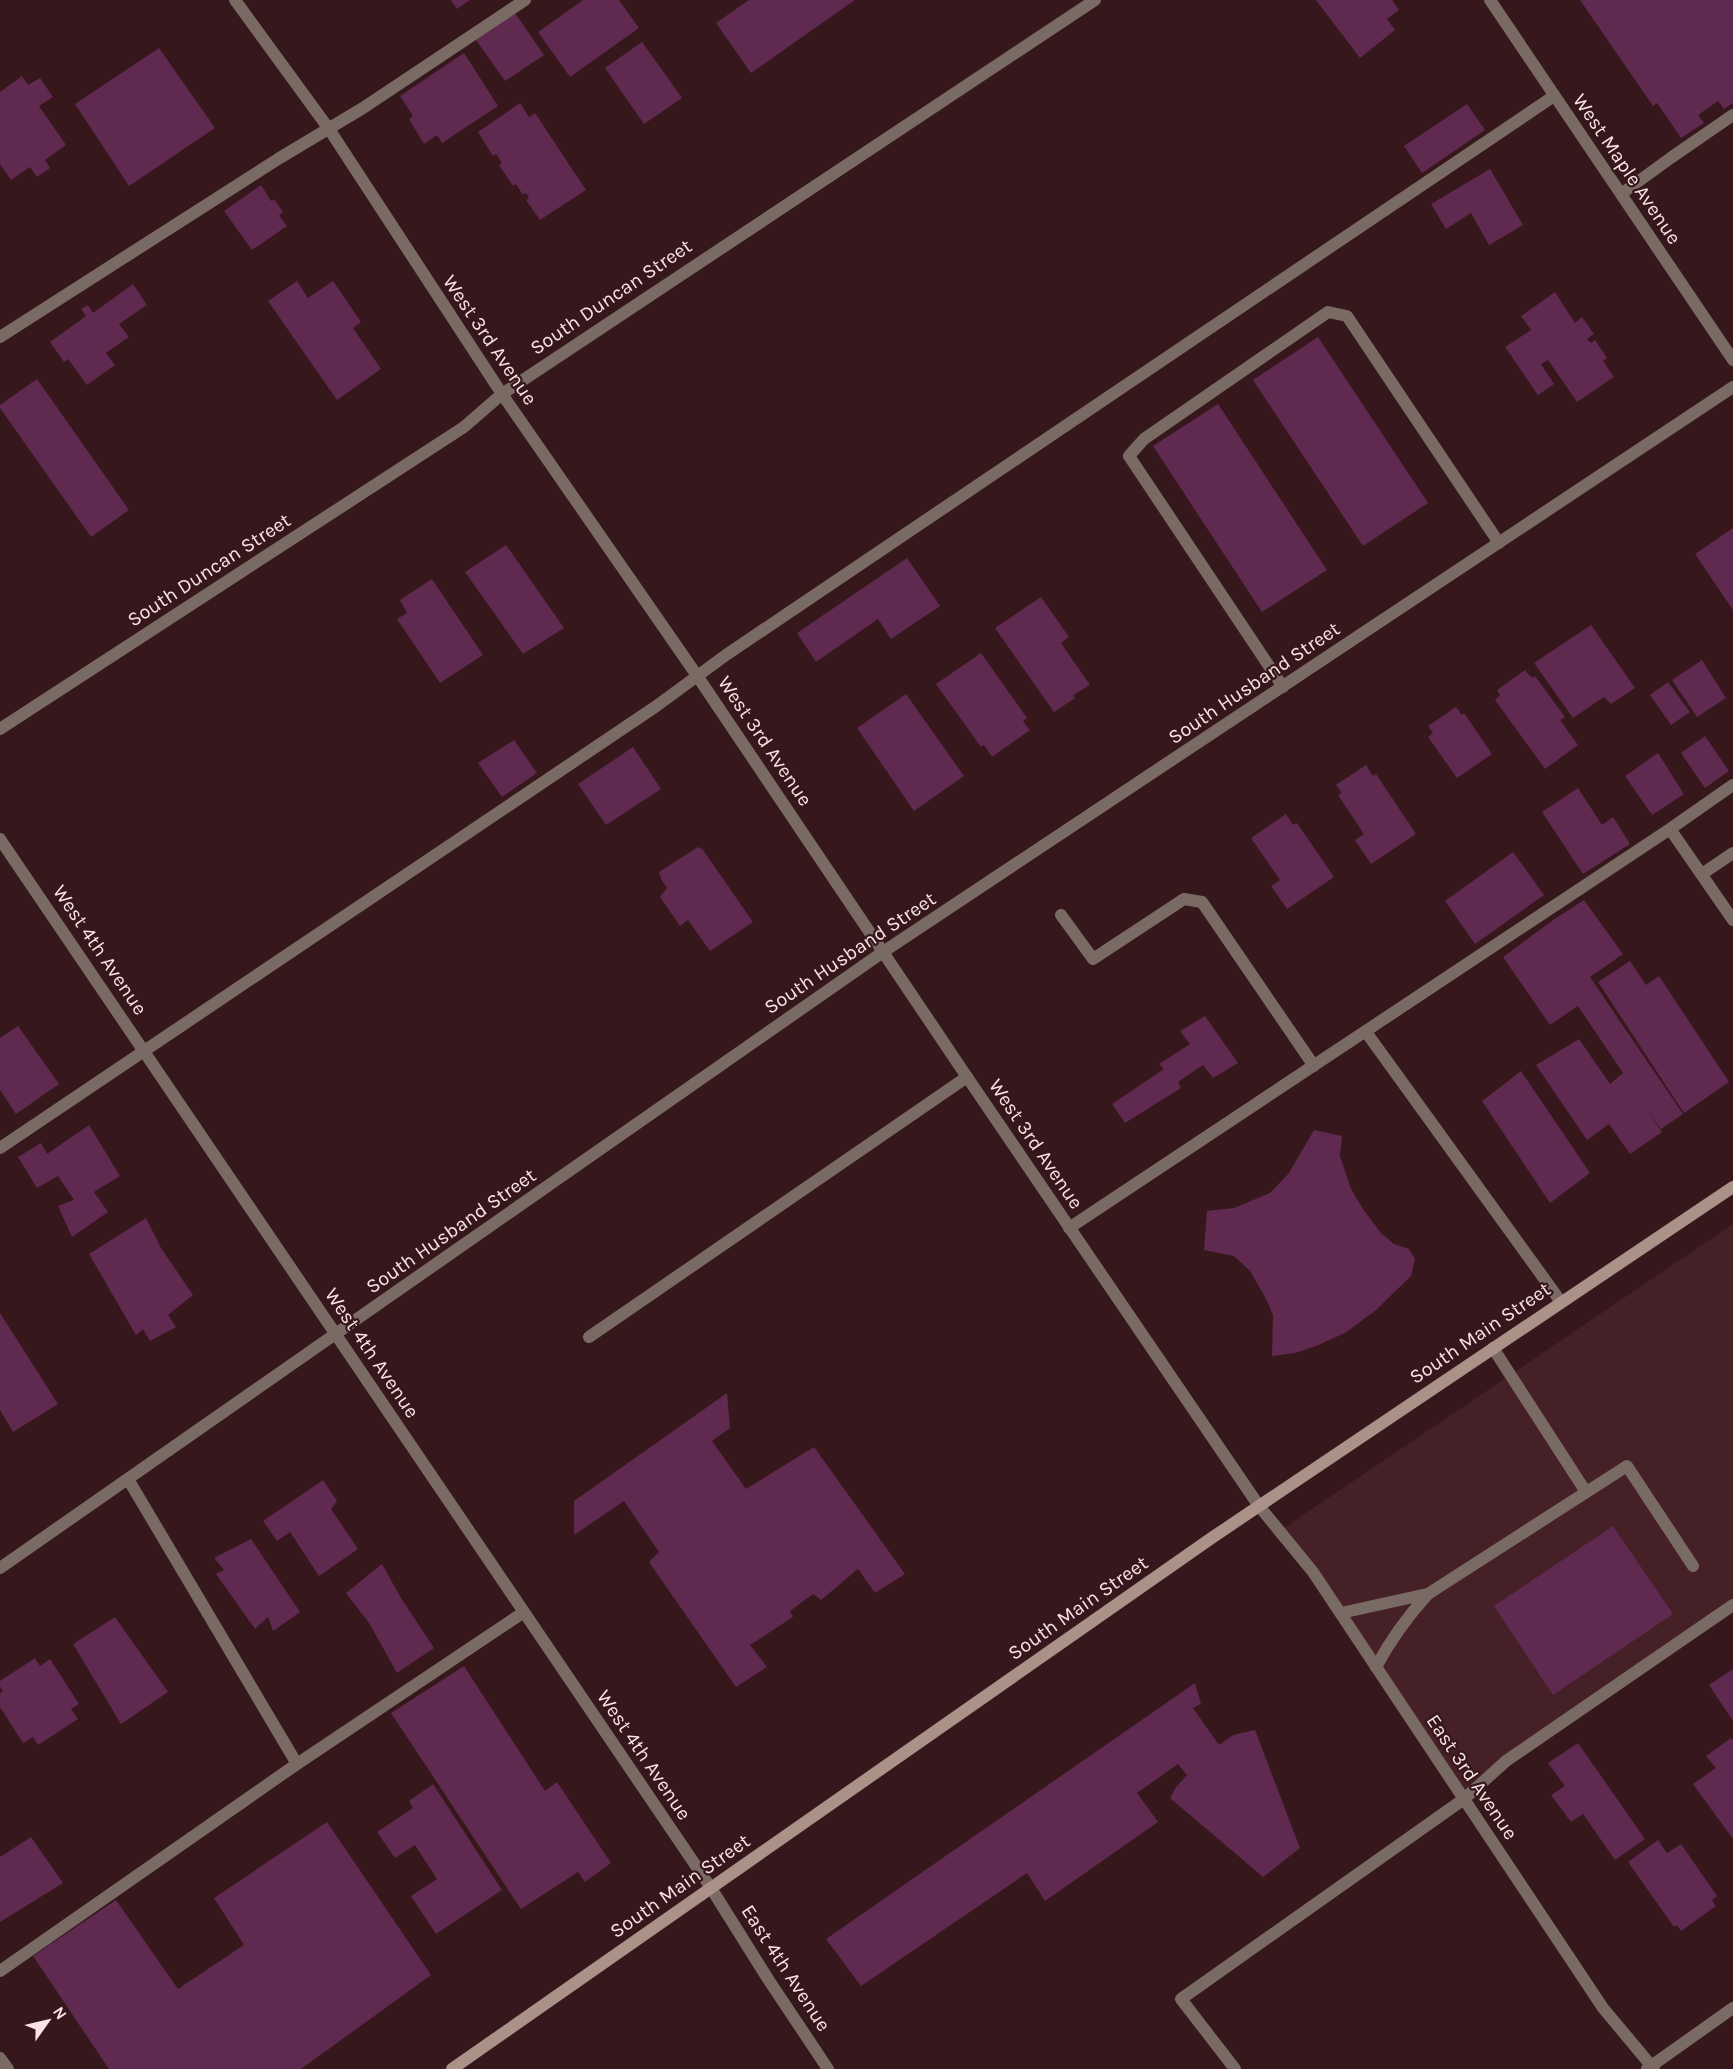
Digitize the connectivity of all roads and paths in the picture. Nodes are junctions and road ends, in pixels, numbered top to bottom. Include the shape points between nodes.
1 (235, 0) edge
2 (525, 0) edge
3 (1095, 0) edge
4 (1490, 0) edge
5 (1554, 96) junction
6 (1733, 115) edge
7 (329, 129) junction
8 (1621, 194) junction
9 (0, 336) edge
10 (1733, 360) edge
11 (1733, 387) edge
12 (502, 394) junction
13 (1499, 543) junction
14 (698, 677) junction
15 (1283, 687) junction
16 (0, 729) edge
17 (1732, 787) edge
18 (1670, 829) junction
19 (0, 839) edge
20 (1733, 853) edge
21 (1702, 874) junction
22 (1061, 915) dead end
23 (1733, 920) edge
24 (883, 952) junction
25 (1366, 1032) junction
26 (145, 1050) junction
27 (1314, 1066) junction
28 (967, 1077) junction
29 (0, 1148) edge
30 (1733, 1187) edge
31 (1070, 1228) junction
32 (1561, 1302) junction
33 (336, 1335) junction
34 (589, 1337) dead end
35 (1493, 1348) junction
36 (128, 1479) junction
37 (1586, 1492) junction
38 (1259, 1506) junction
39 (1694, 1566) dead end
40 (0, 1568) edge
41 (1428, 1594) junction
42 (1733, 1605) edge
43 (524, 1612) junction
44 (1341, 1613) junction
45 (1376, 1667) junction
46 (297, 1764) junction
47 (1464, 1799) junction
48 (711, 1888) junction
49 (0, 1971) edge
50 (1733, 2008) edge
51 (0, 2058) edge
52 (1651, 2068) edge
53 (8, 2069) edge
54 (452, 2069) edge
55 (828, 2069) edge
56 (1235, 2069) edge

1 - 7 street, West 3rd Avenue
2 - 7 street
3 - 12 street, South Duncan Street
4 - 5 street, West Maple Avenue
5 - 8 street, West Maple Avenue
5 - 14 street
6 - 8 street
7 - 9 street
7 - 12 street, West 3rd Avenue
8 - 10 street, West Maple Avenue
11 - 13 street, South Husband Street
12 - 14 street, West 3rd Avenue
12 - 16 street, South Duncan Street via 464,428
13 - 15 street, South Husband Street
13 - 15 street via 1347,316 1328,312 1144,439 1129,456
14 - 24 street, West 3rd Avenue
14 - 26 street
15 - 24 street, South Husband Street
17 - 18 street
18 - 21 street
18 - 25 street
19 - 26 street, West 4th Avenue
20 - 21 street
21 - 23 street
22 - 27 street via 1093,958 1184,899 1202,902
24 - 28 street, West 3rd Avenue
24 - 33 street, South Husband Street
25 - 27 street
25 - 32 street
26 - 29 street
26 - 33 street, West 4th Avenue
27 - 31 street
28 - 31 street, West 3rd Avenue
28 - 34 street
30 - 32 main road, South Main Street
31 - 38 street, West 3rd Avenue
32 - 35 main road, South Main Street
33 - 36 street, South Husband Street
33 - 43 street, West 4th Avenue
35 - 37 street
35 - 38 main road, South Main Street
36 - 40 street, South Husband Street
36 - 46 street
37 - 39 street via 1627,1466
37 - 41 street
38 - 44 street, East 3rd Avenue
38 - 48 main road, South Main Street
41 - 44 street
41 - 45 street via 1407,1617
42 - 47 street via 1506,1761
43 - 46 street
43 - 48 street, West 4th Avenue
44 - 45 street, East 3rd Avenue
45 - 47 street, East 3rd Avenue
46 - 49 street
47 - 52 street, East 3rd Avenue via 1603,2008
47 - 56 street via 1181,1999
48 - 54 main road, South Main Street
48 - 55 street, East 4th Avenue
50 - 52 street
51 - 53 street

